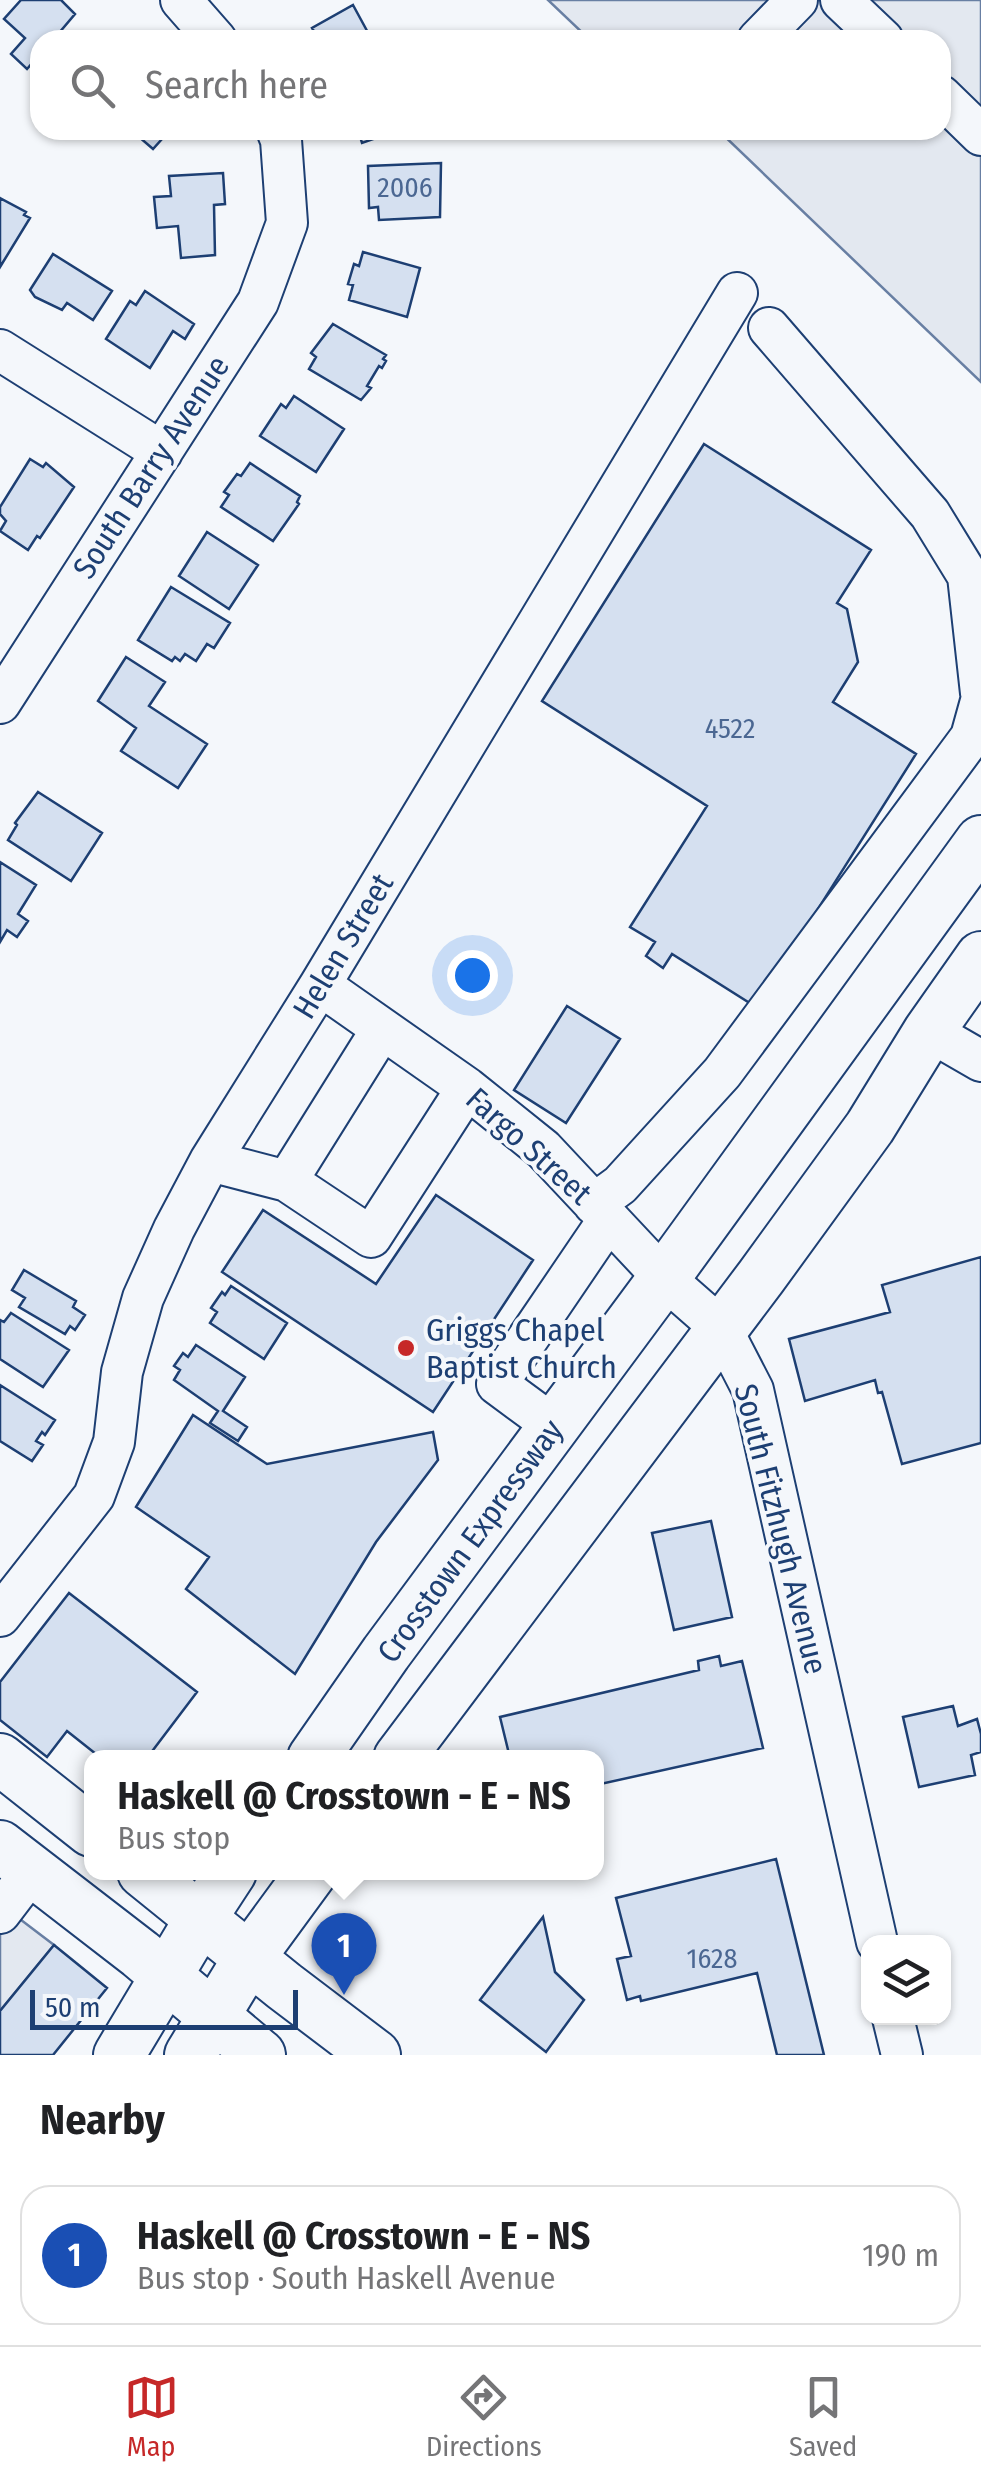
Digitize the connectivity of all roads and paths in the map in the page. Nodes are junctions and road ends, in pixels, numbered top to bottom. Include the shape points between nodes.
1 (181, 0) edge
2 (798, 0) edge
3 (841, 0) edge
4 (207, 30) edge
5 (768, 30) edge
6 (872, 30) edge
7 (951, 106) edge
8 (981, 135) edge
9 (281, 140) edge
10 (738, 293) dead end
11 (769, 328) dead end
12 (0, 350) edge
13 (162, 452) junction
14 (981, 693) edge
15 (981, 701) edge
16 (0, 703) edge
17 (981, 841) edge
18 (981, 958) edge
19 (320, 985) junction
20 (382, 1028) junction
21 (929, 1031) junction
22 (981, 1061) edge
23 (467, 1088) junction
24 (210, 1160) junction
25 (287, 1180) junction
26 (602, 1212) junction
27 (664, 1278) junction
28 (721, 1328) junction
29 (554, 1426) junction
30 (0, 1616) edge
31 (319, 1750) edge
32 (405, 1750) edge
33 (0, 1759) edge
34 (84, 1826) edge
35 (16, 1858) edge
36 (154, 1880) edge
37 (226, 1880) edge
38 (306, 1880) edge
39 (0, 1913) edge
40 (200, 1918) junction
41 (874, 1935) edge
42 (249, 1958) junction
43 (166, 1976) junction
44 (896, 2025) edge
45 (201, 2035) edge
46 (119, 2055) edge
47 (260, 2055) edge
48 (375, 2055) edge
49 (902, 2055) edge

1 - 4 street
2 - 5 street
3 - 6 street
7 - 8 street
9 - 13 street, South Barry Avenue via 287,223 258,302
10 - 19 street, Helen Street
11 - 14 street via 930,514 968,576
12 - 13 street
13 - 16 street, South Barry Avenue
15 - 26 street via 971,737 722,1073
17 - 27 main road
18 - 21 main road
19 - 20 street, Fargo Street
19 - 24 street, Helen Street
20 - 23 street, Fargo Street
20 - 25 street
21 - 22 street
21 - 28 main road via 870,1127
23 - 25 street via 370,1237
23 - 26 street, Fargo Street via 542,1149
24 - 25 street
24 - 30 street, Helen Street via 143,1298 122,1372 114,1442 94,1496
26 - 27 street, Fargo Street
26 - 29 street via 497,1384
27 - 28 street, Fargo Street
27 - 29 main road, Crosstown Expressway
28 - 32 main road
28 - 41 street, South Fitzhugh Avenue via 753,1390
29 - 31 main road, Crosstown Expressway
33 - 34 main road
35 - 39 street
35 - 43 main road
36 - 40 main road
37 - 40 main road
38 - 42 main road
40 - 42 main road
40 - 43 main road
42 - 45 main road
42 - 48 main road
43 - 45 main road
43 - 46 main road
44 - 49 street
45 - 47 main road

